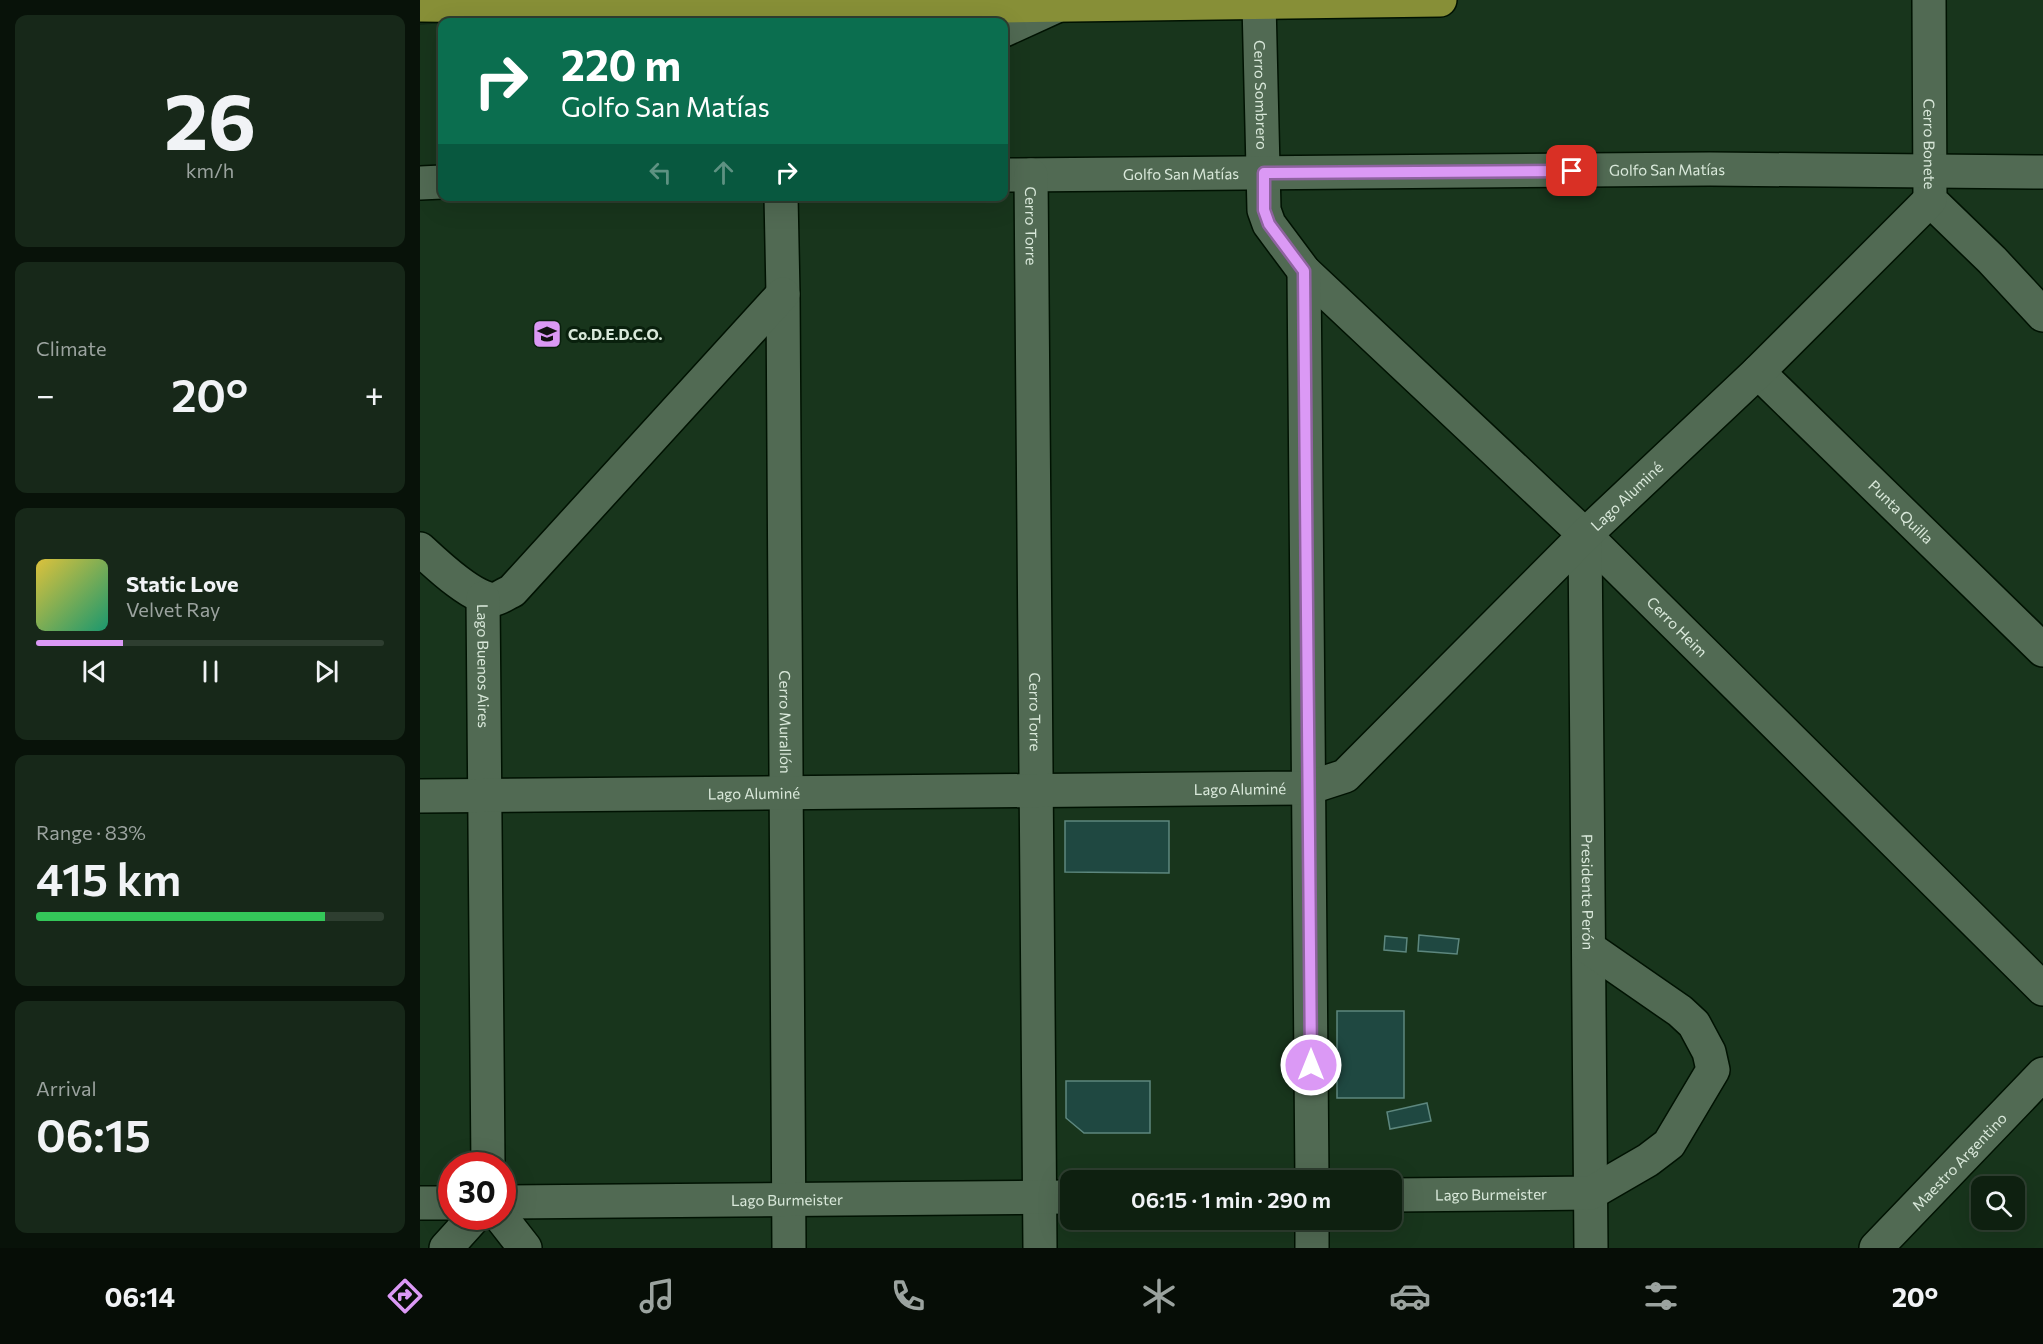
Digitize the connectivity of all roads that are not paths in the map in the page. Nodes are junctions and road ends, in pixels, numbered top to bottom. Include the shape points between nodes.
1 (1440, 0) edge
2 (1929, 0) edge
3 (1064, 2) edge
4 (1259, 3) junction
5 (420, 5) edge
6 (623, 6) junction
7 (777, 10) edge
8 (492, 18) edge
9 (438, 23) edge
10 (420, 25) edge
11 (1008, 28) edge
12 (2043, 172) edge
13 (1264, 173) junction
14 (1017, 175) edge
15 (438, 182) edge
16 (420, 183) edge
17 (1930, 185) junction
18 (781, 201) edge
19 (1304, 271) junction
20 (783, 294) junction
21 (2043, 315) edge
22 (1758, 372) junction
23 (1586, 535) junction
24 (420, 549) edge
25 (483, 598) junction
26 (2043, 650) edge
27 (1308, 788) junction
28 (1036, 790) junction
29 (785, 792) junction
30 (485, 795) junction
31 (420, 796) edge
32 (1589, 948) junction
33 (2043, 989) edge
34 (2043, 1074) edge
35 (488, 1152) edge
36 (1312, 1170) edge
37 (1591, 1193) junction
38 (1402, 1195) edge
39 (1055, 1198) edge
40 (788, 1200) junction
41 (516, 1202) edge
42 (420, 1203) edge
43 (438, 1203) edge
44 (462, 1230) edge
45 (511, 1230) edge
46 (1312, 1230) edge
47 (446, 1248) edge
48 (525, 1248) edge
49 (789, 1248) edge
50 (1040, 1248) edge
51 (1312, 1248) edge
52 (1591, 1248) edge
53 (1876, 1248) edge

1 - 4 highway
2 - 17 street, Cerro Bonete
3 - 4 highway
3 - 7 highway
3 - 11 street
4 - 13 street, Cerro Sombrero
5 - 6 highway
6 - 7 highway
6 - 8 highway
9 - 10 highway
12 - 17 street, Golfo San Matías
13 - 14 street, Golfo San Matías
13 - 17 street, Golfo San Matías via 1710,169
13 - 19 street, Cerro Sombrero via 1264,210 1269,224
14 - 28 street, Cerro Torre
15 - 16 street
17 - 21 street, Cerro Bonete
17 - 22 street, Lago Aluminé
18 - 20 street, Cerro Murallón
19 - 23 street, Cerro Heim
19 - 27 street
20 - 25 street, Lago Buenos Aires via 512,591 495,599
20 - 29 street, Cerro Murallón
22 - 23 street, Lago Aluminé
22 - 26 street, Punta Quilla
23 - 27 street, Lago Aluminé via 1345,776
23 - 32 street, Presidente Perón
23 - 33 street, Cerro Heim
24 - 25 street
25 - 30 street, Lago Buenos Aires
27 - 28 street, Lago Aluminé
27 - 36 street
28 - 29 street, Lago Aluminé
28 - 39 street, Cerro Torre
29 - 30 street, Lago Aluminé
29 - 40 street, Cerro Murallón
30 - 31 street, Lago Aluminé
30 - 35 street, Lago Buenos Aires
32 - 37 street, Presidente Perón
32 - 37 street via 1694,1024 1709,1052 1713,1070 1669,1144
34 - 53 street, Maestro Argentino
37 - 38 street, Lago Burmeister
37 - 52 street, Presidente Perón
39 - 40 street, Lago Burmeister
39 - 50 street, Cerro Torre
40 - 41 street, Lago Burmeister
40 - 49 street, Cerro Murallón
42 - 43 street
44 - 47 street
45 - 48 street
46 - 51 street

